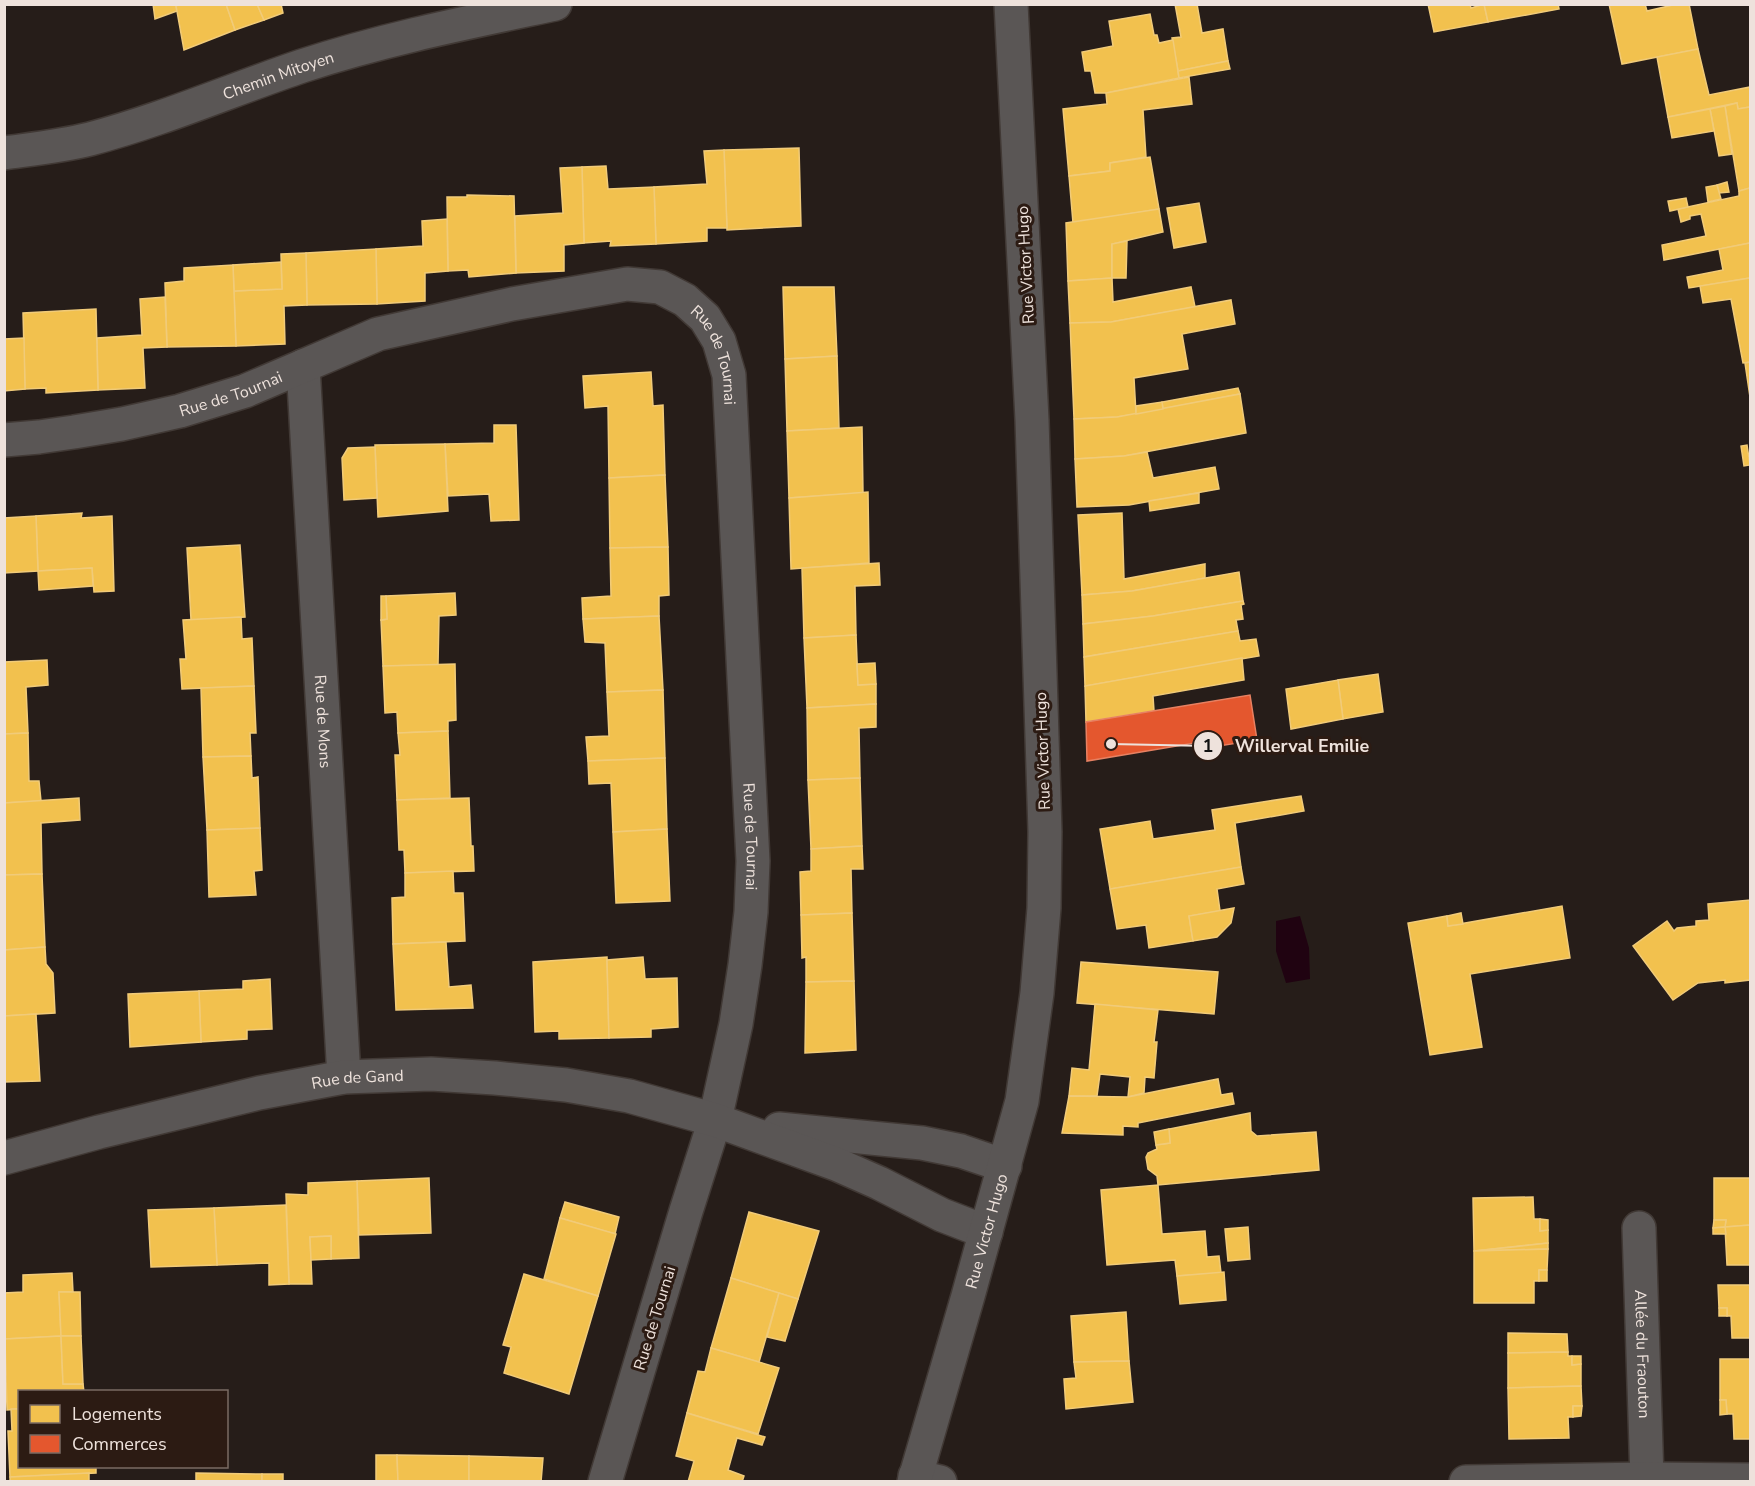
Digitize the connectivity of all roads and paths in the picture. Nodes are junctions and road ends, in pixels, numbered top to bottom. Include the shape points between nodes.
1 (555, 4) edge
2 (1011, 4) edge
3 (4, 153) edge
4 (303, 366) junction
5 (4, 440) edge
6 (344, 1077) junction
7 (715, 1120) junction
8 (4, 1158) edge
9 (1005, 1166) junction
10 (1639, 1228) dead end
11 (986, 1232) junction
12 (1647, 1479) junction
13 (923, 1480) edge
14 (1750, 1480) edge
15 (605, 1482) edge
16 (1466, 1482) edge

1 - 3 street, Chemin Mitoyen via 400,38 302,66 111,133 54,147
2 - 9 street, Rue Victor Hugo via 1032,420 1045,831 1044,908 1031,1042 1022,1101
4 - 5 street, Rue de Tournai via 245,391 180,411 103,427
4 - 6 street, Rue de Mons
4 - 7 street, Rue de Tournai via 378,334 512,303 627,284 660,287 684,300 705,318 719,341 729,375 753,861 745,965
6 - 7 street, Rue de Gand via 431,1074 566,1085 629,1096
6 - 8 street, Rue de Gand via 259,1093
7 - 9 street via 922,1143
7 - 11 street via 836,1164
7 - 15 street, Rue de Tournai
9 - 11 street, Rue Victor Hugo
10 - 12 street, Allée du Fraouton
11 - 13 street, Rue Victor Hugo
12 - 14 street
12 - 16 street

